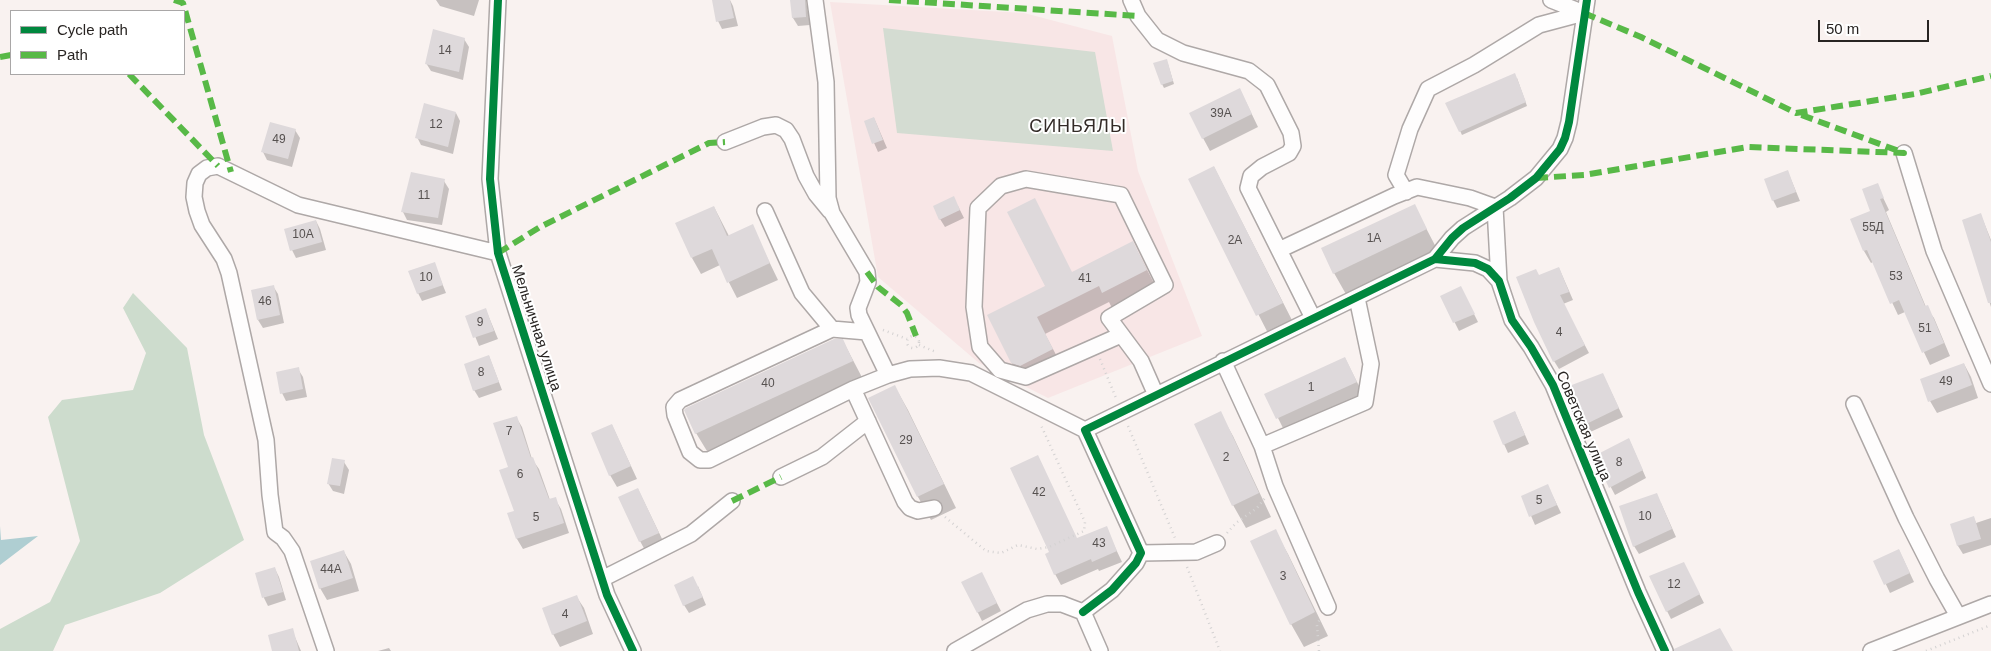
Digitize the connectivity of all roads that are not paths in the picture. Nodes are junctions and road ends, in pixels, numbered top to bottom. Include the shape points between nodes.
1 (498, 0) edge
2 (815, 0) edge
3 (1131, 0) edge
4 (1551, 0) edge
5 (1585, 7) edge
6 (725, 142) dead end
7 (1904, 153) dead end
8 (1406, 192) junction
9 (1495, 207) junction
10 (765, 211) dead end
11 (832, 213) junction
12 (1279, 250) junction
13 (498, 253) junction
14 (1435, 258) junction
15 (1499, 281) junction
16 (1357, 298) junction
17 (1313, 318) junction
18 (832, 329) junction
19 (867, 332) junction
20 (1121, 335) junction
21 (1223, 361) junction
22 (888, 375) junction
23 (1991, 384) edge
24 (853, 389) junction
25 (1156, 395) junction
26 (1854, 404) dead end
27 (868, 421) junction
28 (1085, 430) junction
29 (1262, 446) junction
30 (781, 477) dead end
31 (732, 501) dead end
32 (934, 508) road end
33 (1217, 543) road end
34 (1141, 553) junction
35 (602, 579) junction
36 (1991, 604) edge
37 (1328, 607) road end
38 (1083, 612) junction
39 (1958, 616) junction
40 (326, 651) edge
41 (633, 651) edge
42 (955, 651) edge
43 (1100, 651) edge
44 (1665, 651) edge
45 (1871, 651) edge

1 - 13 street, Мельничная улица via 490,179
2 - 11 street via 826,82 828,198
3 - 12 street via 1138,16 1157,40 1183,53 1248,71 1267,85 1291,133 1293,146 1289,153 1252,176 1248,188
4 - 5 street
5 - 8 street via 1539,24 1474,65 1428,89 1410,129 1396,175
5 - 9 street via 1565,138 1536,178
6 - 11 street via 763,127 776,125 786,130 806,176
7 - 23 street via 1934,251
8 - 9 street via 1417,187 1470,198
8 - 12 street
9 - 14 street via 1452,238
9 - 15 street, Советская улица
10 - 18 street via 802,293
11 - 19 street via 867,272 868,282 858,308
12 - 17 street
13 - 35 street, Мельничная улица
13 - 40 street, Мельничная улица via 298,205 218,166 207,168 195,183 194,197 202,225 224,259 229,273 266,440 275,532 292,551
14 - 15 street via 1475,263 1488,269
14 - 16 street
15 - 44 street, Советская улица via 1512,320 1553,385
16 - 17 street
16 - 29 street via 1371,364 1366,402
17 - 21 street
18 - 19 street
18 - 24 street via 680,400 674,407 675,415 690,452 700,460 709,460
19 - 22 street
20 - 20 street via 1026,376 1000,370 980,347 974,307 978,208 1001,186 1026,179 1121,195 1165,285 1109,318
20 - 25 street via 1141,361
21 - 25 street
21 - 29 street
22 - 24 street
22 - 28 street via 910,369 939,368 970,373
24 - 27 street
25 - 28 street
26 - 39 street via 1937,580
27 - 30 street via 822,457
27 - 32 street via 905,502 918,510
28 - 34 street
29 - 37 street via 1275,486
31 - 35 street via 692,534
33 - 34 street via 1196,552
34 - 38 street via 1112,590
35 - 41 street, Мельничная улица
36 - 39 street
38 - 42 street via 1062,604 1047,604 1027,610
38 - 43 street
39 - 45 street

